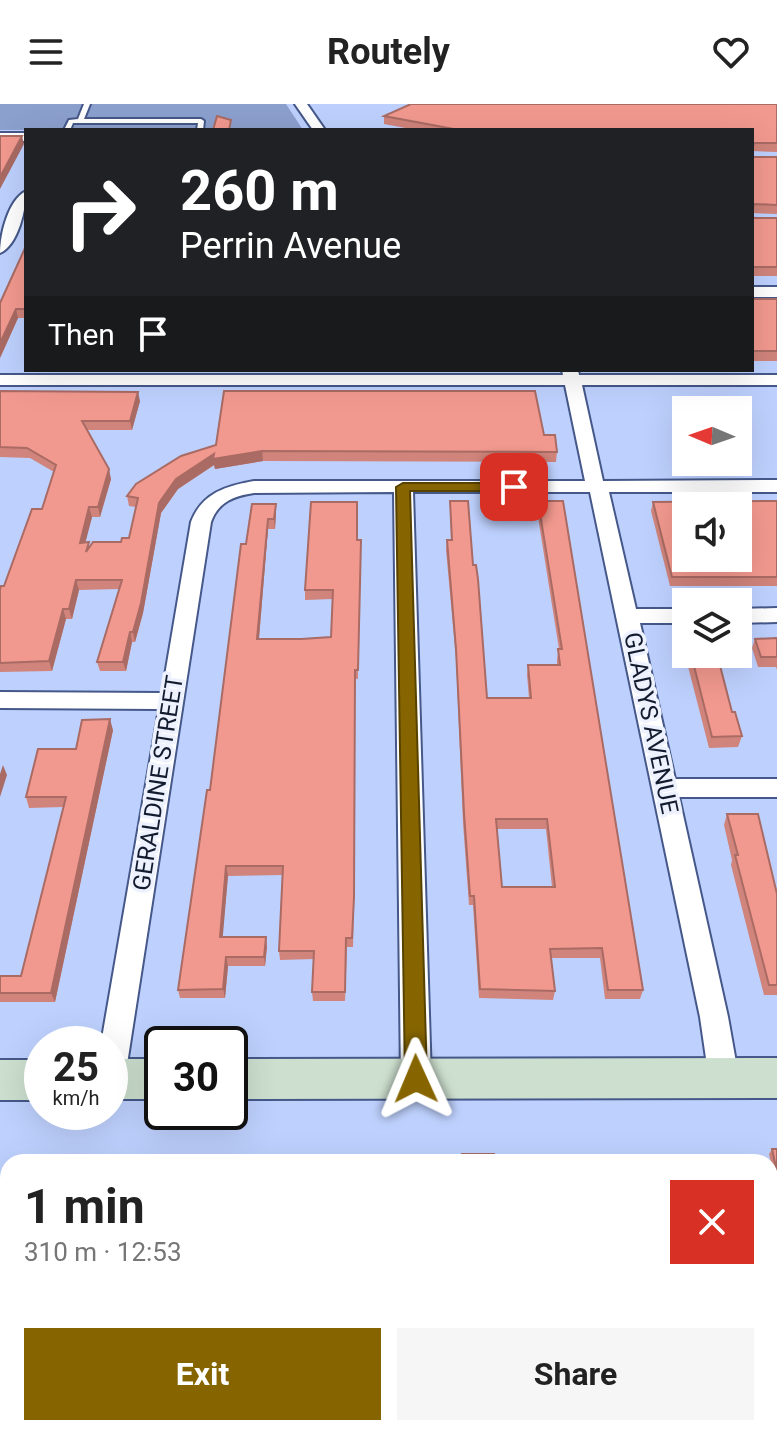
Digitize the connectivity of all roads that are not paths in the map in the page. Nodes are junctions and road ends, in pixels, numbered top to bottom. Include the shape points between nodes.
1 (87, 104) edge
2 (301, 104) edge
3 (80, 121) junction
4 (141, 121) junction
5 (68, 128) edge
6 (138, 128) edge
7 (200, 128) edge
8 (318, 128) edge
9 (0, 137) edge
10 (24, 137) edge
11 (24, 199) edge
12 (0, 249) edge
13 (754, 292) edge
14 (777, 292) edge
15 (118, 375) edge
16 (346, 375) edge
17 (571, 375) edge
18 (0, 380) edge
19 (777, 380) edge
20 (777, 486) edge
21 (403, 487) junction
22 (597, 487) junction
23 (777, 615) edge
24 (628, 616) junction
25 (672, 616) edge
26 (752, 616) edge
27 (0, 700) edge
28 (171, 701) junction
29 (664, 788) junction
30 (777, 788) edge
31 (118, 1026) edge
32 (777, 1078) edge
33 (248, 1079) edge
34 (416, 1079) junction
35 (724, 1079) junction
36 (0, 1080) edge
37 (24, 1080) edge

1 - 3 lane
2 - 8 street
3 - 4 lane
3 - 5 lane via 71,121
4 - 6 lane
4 - 7 lane via 201,121
9 - 10 street
11 - 12 street
13 - 14 street
15 - 16 street
15 - 18 street
16 - 17 street
17 - 19 street
17 - 22 street, GLADYS AVENUE
20 - 22 street
21 - 22 street
21 - 28 street, GERALDINE STREET via 254,487 221,496 206,509
21 - 34 street
22 - 24 street, GLADYS AVENUE
23 - 26 street
24 - 25 street
24 - 29 street, GLADYS AVENUE
27 - 28 street
28 - 31 street, GERALDINE STREET
29 - 30 street
29 - 35 street, GLADYS AVENUE
32 - 35 main road
33 - 34 main road
34 - 35 main road
36 - 37 main road

